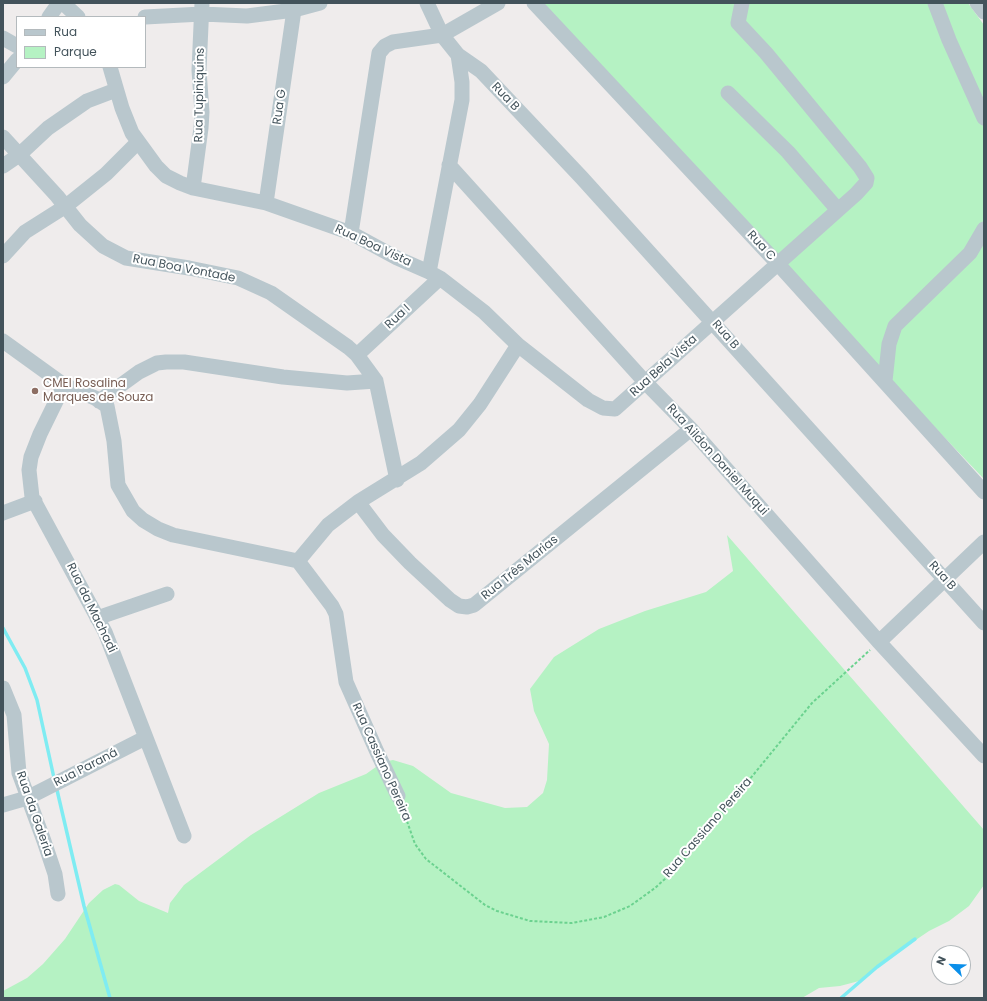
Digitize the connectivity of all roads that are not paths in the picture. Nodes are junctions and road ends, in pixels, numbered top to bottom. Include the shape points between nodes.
1 (59, 3) edge
2 (63, 3) edge
3 (320, 3) edge
4 (427, 3) edge
5 (496, 3) edge
6 (534, 3) edge
7 (742, 3) edge
8 (935, 3) edge
9 (977, 3) edge
10 (202, 8) edge
11 (294, 10) junction
12 (984, 12) edge
13 (50, 16) edge
14 (77, 16) edge
15 (146, 17) edge
16 (442, 35) junction
17 (3, 38) edge
18 (16, 45) edge
19 (458, 55) junction
20 (16, 61) edge
21 (110, 68) edge
22 (3, 77) edge
23 (116, 90) junction
24 (728, 93) dead end
25 (984, 118) edge
26 (3, 138) edge
27 (138, 142) junction
28 (19, 155) junction
29 (449, 165) junction
30 (3, 166) edge
31 (193, 188) junction
32 (266, 203) junction
33 (66, 206) junction
34 (838, 210) junction
35 (984, 229) edge
36 (351, 233) junction
37 (3, 256) edge
38 (778, 264) junction
39 (434, 275) junction
40 (712, 322) junction
41 (3, 341) edge
42 (518, 346) junction
43 (357, 355) junction
44 (885, 381) junction
45 (376, 382) junction
46 (646, 383) junction
47 (64, 385) junction
48 (99, 401) junction
49 (615, 409) joint
50 (691, 429) junction
51 (397, 480) junction
52 (984, 492) edge
53 (34, 501) junction
54 (358, 502) junction
55 (3, 513) edge
56 (984, 542) edge
57 (298, 561) junction
58 (944, 579) junction
59 (167, 594) dead end
60 (97, 618) junction
61 (984, 623) edge
62 (878, 642) junction
63 (3, 688) edge
64 (145, 738) junction
65 (984, 756) edge
66 (398, 796) road end
67 (27, 798) junction
68 (3, 805) edge
69 (184, 836) dead end
70 (58, 894) dead end

1 - 13 street
2 - 14 street
3 - 11 street
4 - 16 street
5 - 16 street
6 - 38 street, Rua C
7 - 34 street, Rua Bela Vista via 738,23 766,53 867,178 856,194
8 - 25 street
9 - 12 street
10 - 11 street via 247,16
10 - 15 street
10 - 31 street, Rua Tupiniquins via 199,70 202,123
11 - 32 street, Rua G
16 - 19 street
16 - 36 street via 392,42 379,53
17 - 18 street
19 - 29 street via 462,100
19 - 40 street, Rua B via 475,66 492,83
20 - 22 street
21 - 23 street, Rua Boa Vista
23 - 27 street, Rua Boa Vista via 127,123
23 - 28 street via 87,101 48,128
24 - 34 street via 788,152
26 - 28 street, Rua Boa Vontade
27 - 31 street, Rua Boa Vista via 166,176
27 - 33 street via 106,174
28 - 30 street
28 - 33 street, Rua Boa Vontade
29 - 39 street
29 - 46 street, Rua Aildon Daniel Muqui
31 - 32 street, Rua Boa Vista
32 - 36 street, Rua Boa Vista
33 - 37 street via 25,232
33 - 43 street, Rua Boa Vontade via 94,240 114,253 126,258 189,268 252,284 271,293
34 - 38 street, Rua Bela Vista
35 - 44 street via 970,253 895,326 889,344
36 - 39 street, Rua Boa Vista
38 - 40 street, Rua Bela Vista
38 - 44 street, Rua C
39 - 42 street, Rua Boa Vista via 484,312
39 - 43 street, Rua I
40 - 46 street, Rua Bela Vista
40 - 58 street, Rua B
41 - 47 street
42 - 49 street, Rua Boa Vista via 588,400 603,408
42 - 51 street via 480,404 459,430
43 - 45 street, Rua Boa Vontade
44 - 52 street, Rua C
45 - 48 street via 347,383 283,377 184,362 166,362 157,363 139,372
45 - 51 street, Rua Boa Vontade
46 - 49 street, Rua Bela Vista
46 - 50 street, Rua Aildon Daniel Muqui
47 - 48 street
47 - 53 street, Rua da Machadi via 31,457 29,470
48 - 57 street via 107,406 114,441 118,485 133,511 143,520 173,535
50 - 54 street, Rua Três Marias via 474,606 459,606 450,600 383,535
50 - 62 street, Rua Aildon Daniel Muqui
51 - 54 street
53 - 55 street
53 - 60 street, Rua da Machadi
54 - 57 street via 328,525
56 - 58 street
57 - 66 street, Rua Cassiano Pereira via 336,614 346,682
58 - 61 street, Rua B
58 - 62 street
59 - 60 street
60 - 64 street, Rua da Machadi via 108,640
62 - 65 street, Rua Aildon Daniel Muqui
63 - 67 street, Rua da Galeria via 14,715 17,765
64 - 67 street, Rua Paraná
64 - 69 street, Rua da Machadi
67 - 68 street, Rua Paraná
67 - 70 street, Rua da Galeria via 55,874

